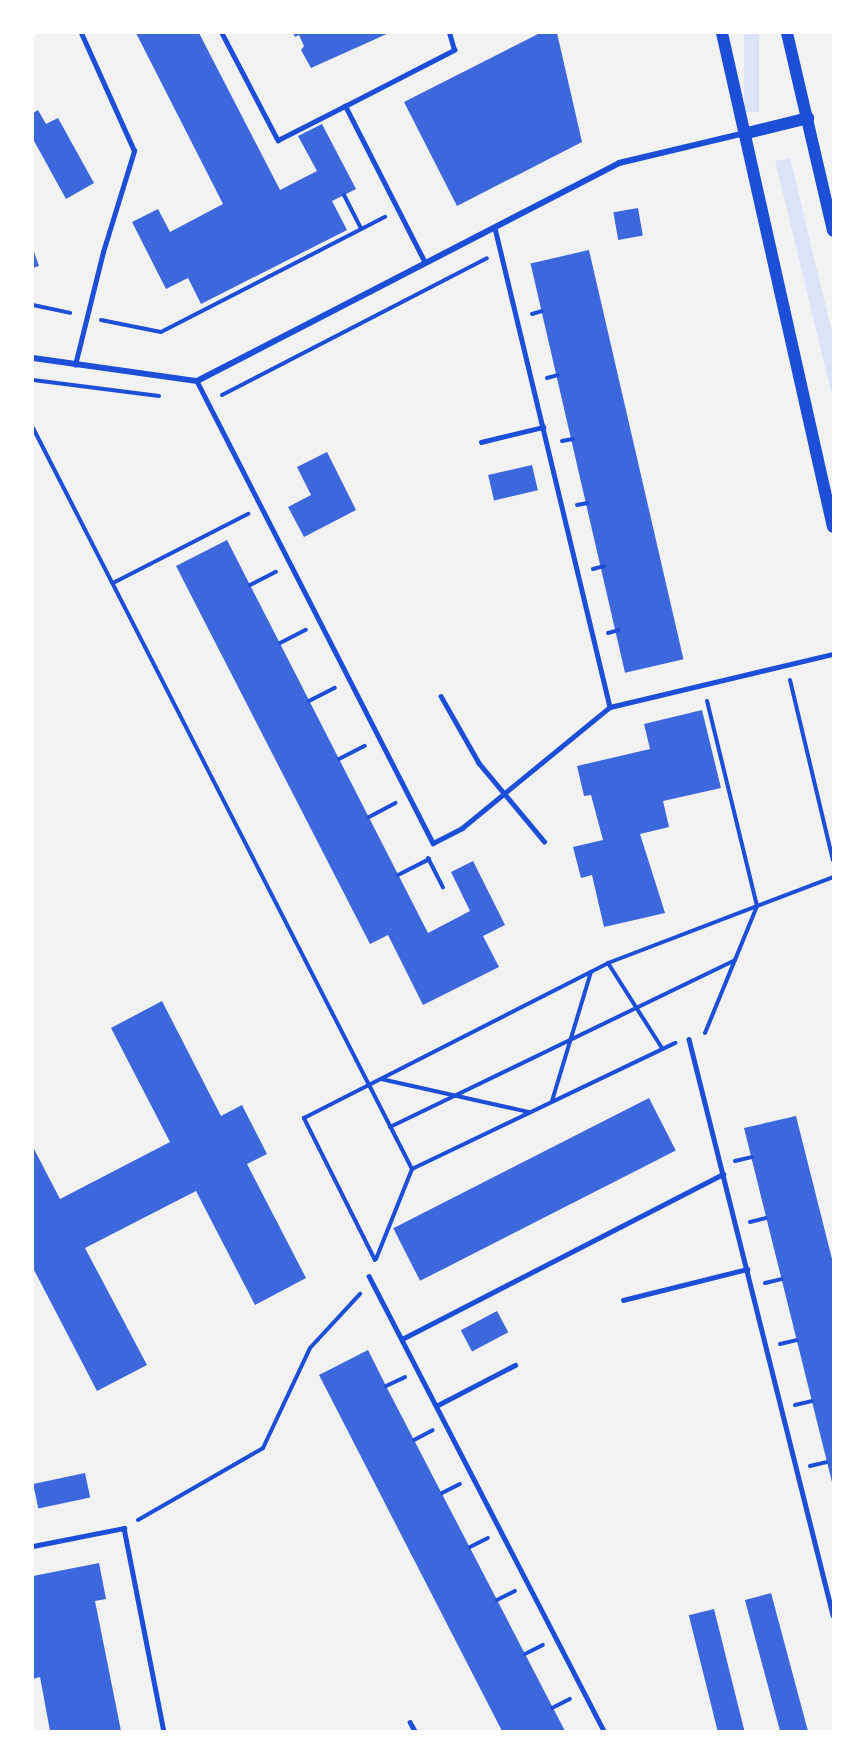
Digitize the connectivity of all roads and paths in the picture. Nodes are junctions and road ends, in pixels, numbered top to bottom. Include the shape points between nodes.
1 (81, 33) edge
2 (222, 33) edge
3 (449, 33) edge
4 (722, 33) edge
5 (787, 33) edge
6 (345, 106) junction
7 (808, 118) junction
8 (747, 132) junction
9 (344, 195) dead end
10 (398, 210) junction
11 (495, 228) junction
12 (361, 229) junction
13 (833, 231) edge
14 (501, 251) junction
15 (425, 263) junction
16 (161, 332) dead end
17 (33, 358) edge
18 (75, 365) junction
19 (33, 380) edge
20 (197, 381) junction
21 (161, 396) dead end
22 (208, 402) junction
23 (543, 427) junction
24 (33, 428) edge
25 (481, 442) dead end
26 (251, 513) dead end
27 (833, 527) edge
28 (280, 570) dead end
29 (112, 583) junction
30 (250, 585) dead end
31 (310, 627) dead end
32 (280, 643) dead end
33 (833, 654) edge
34 (786, 665) junction
35 (704, 685) junction
36 (340, 686) dead end
37 (441, 696) dead end
38 (309, 701) dead end
39 (610, 707) junction
40 (369, 744) dead end
41 (339, 759) dead end
42 (504, 794) junction
43 (399, 801) dead end
44 (369, 817) dead end
45 (543, 841) dead end
46 (429, 859) dead end
47 (833, 860) edge
48 (398, 875) dead end
49 (833, 877) edge
50 (757, 906) junction
51 (736, 960) junction
52 (608, 963) junction
53 (591, 971) junction
54 (636, 1008) junction
55 (708, 1032) dead end
56 (689, 1038) dead end
57 (571, 1040) junction
58 (381, 1078) junction
59 (369, 1085) junction
60 (456, 1095) junction
61 (552, 1101) junction
62 (530, 1112) junction
63 (390, 1127) junction
64 (752, 1157) dead end
65 (732, 1162) dead end
66 (412, 1169) junction
67 (723, 1174) junction
68 (766, 1218) dead end
69 (747, 1223) dead end
70 (375, 1260) junction
71 (747, 1269) junction
72 (369, 1276) junction
73 (782, 1279) dead end
74 (762, 1284) dead end
75 (623, 1300) dead end
76 (402, 1339) junction
77 (797, 1340) dead end
78 (777, 1344) dead end
79 (515, 1365) dead end
80 (408, 1376) dead end
81 (386, 1386) dead end
82 (812, 1401) dead end
83 (436, 1406) junction
84 (792, 1406) dead end
85 (435, 1429) dead end
86 (414, 1440) dead end
87 (827, 1462) dead end
88 (808, 1466) dead end
89 (463, 1482) dead end
90 (442, 1493) dead end
91 (124, 1528) junction
92 (491, 1536) dead end
93 (33, 1546) edge
94 (470, 1547) dead end
95 (518, 1590) dead end
96 (497, 1600) dead end
97 (833, 1615) edge
98 (546, 1643) dead end
99 (525, 1654) dead end
100 (573, 1697) dead end
101 (552, 1708) dead end
102 (410, 1722) dead end
103 (164, 1731) edge
104 (415, 1731) edge
105 (604, 1731) edge

1 - 18 lane via 134,152 103,252
2 - 6 lane via 278,140
3 - 6 lane via 454,50
4 - 8 main road
5 - 7 main road
6 - 10 lane
7 - 8 main road
7 - 13 main road
8 - 11 street via 619,163
8 - 27 main road
9 - 12 path
10 - 12 path
10 - 15 lane
11 - 14 lane
11 - 15 street
12 - 16 path
14 - 22 path
14 - 23 lane
15 - 20 street
17 - 18 street
18 - 20 street
19 - 21 path
20 - 22 lane
22 - 42 lane via 433,843 462,828
23 - 25 lane
23 - 39 lane
24 - 29 path
26 - 29 path
28 - 30 path
29 - 59 path
31 - 32 path
33 - 34 lane
34 - 35 lane
34 - 47 path
35 - 39 lane
35 - 50 path
36 - 38 path
37 - 42 lane via 479,763
39 - 42 lane
40 - 41 path
42 - 45 lane
43 - 44 path
46 - 48 path
49 - 50 path
50 - 51 path
50 - 52 path
51 - 54 path
51 - 55 path
52 - 53 path
52 - 54 path
53 - 57 path
53 - 58 path
54 - 57 path
54 - 61 path via 662,1048
56 - 67 lane
57 - 60 path
57 - 61 path
58 - 59 path
58 - 60 path
59 - 63 path
59 - 70 path via 304,1118
60 - 62 path
60 - 63 path
61 - 62 path
62 - 66 path
63 - 66 path
64 - 65 path
66 - 70 path
67 - 71 lane
67 - 76 lane
68 - 69 path
70 - 72 path
71 - 75 lane
71 - 97 lane
72 - 76 lane
72 - 91 path via 345,1313 310,1348 263,1448
73 - 74 path
76 - 83 lane
77 - 78 path
79 - 83 lane
80 - 81 path
82 - 84 path
83 - 105 lane
85 - 86 path
87 - 88 path
89 - 90 path
91 - 93 lane
91 - 103 lane
92 - 94 path
95 - 96 path
98 - 99 path
100 - 101 path
102 - 104 lane

